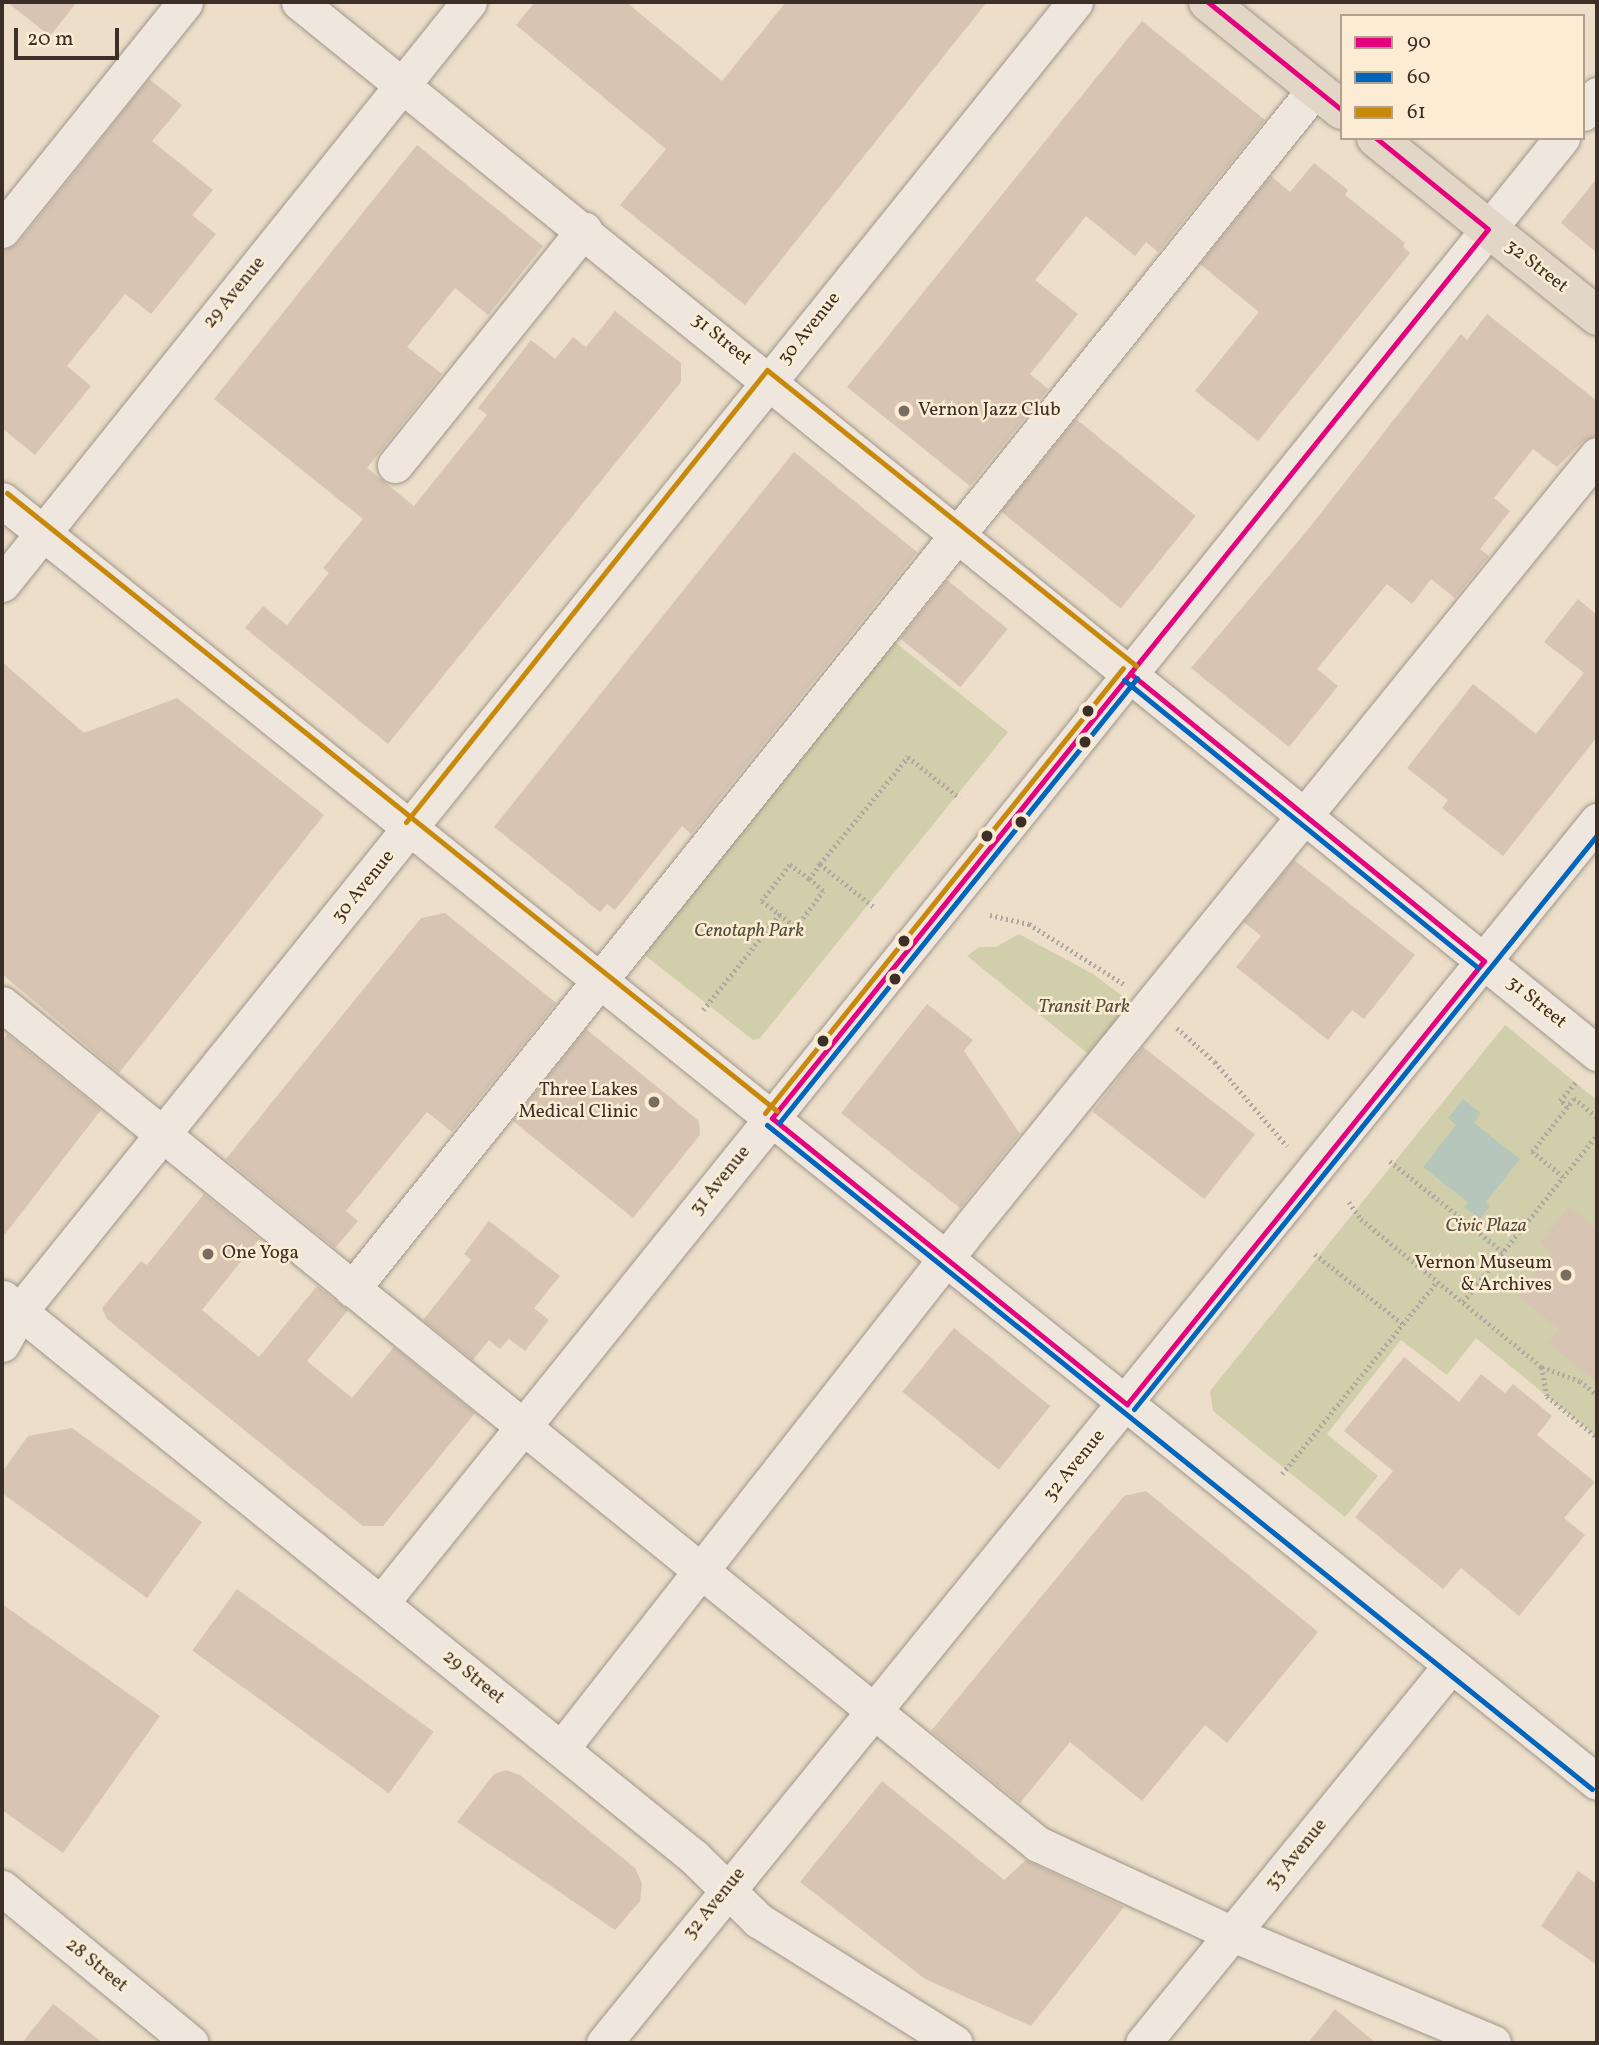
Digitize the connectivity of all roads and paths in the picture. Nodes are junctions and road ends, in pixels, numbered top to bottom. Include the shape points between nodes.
1 (185, 2) edge
2 (299, 2) edge
3 (469, 2) edge
4 (1074, 2) edge
5 (1208, 2) edge
6 (402, 84) junction
7 (1597, 95) edge
8 (1329, 99) edge
9 (1585, 110) edge
10 (1378, 140) edge
11 (1560, 140) edge
12 (1488, 229) junction
13 (2, 230) edge
14 (584, 230) junction
15 (1597, 316) edge
16 (769, 379) junction
17 (1597, 455) edge
18 (395, 465) dead end
19 (2, 500) edge
20 (42, 533) junction
21 (957, 534) junction
22 (2, 584) edge
23 (1130, 673) junction
24 (960, 798) dead end
25 (1303, 815) junction
26 (1597, 821) edge
27 (413, 827) junction
28 (820, 864) junction
29 (808, 879) junction
30 (874, 907) dead end
31 (780, 914) junction
32 (1484, 961) junction
33 (600, 978) junction
34 (2, 1004) edge
35 (703, 1010) dead end
36 (1587, 1066) edge
37 (1567, 1107) junction
38 (1597, 1117) edge
39 (772, 1118) junction
40 (1597, 1135) edge
41 (163, 1136) junction
42 (1390, 1161) dead end
43 (1563, 1177) junction
44 (1349, 1202) dead end
45 (1503, 1252) junction
46 (1315, 1254) dead end
47 (946, 1259) junction
48 (1437, 1282) junction
49 (352, 1289) junction
50 (1463, 1302) junction
51 (8, 1311) edge
52 (1403, 1324) junction
53 (2, 1344) edge
54 (1542, 1367) junction
55 (1597, 1395) edge
56 (1127, 1404) junction
57 (523, 1427) junction
58 (1597, 1437) edge
59 (1282, 1474) dead end
60 (702, 1570) junction
61 (381, 1603) junction
62 (1450, 1667) junction
63 (876, 1709) junction
64 (561, 1749) junction
65 (1597, 1782) edge
66 (2, 1888) edge
67 (727, 1890) junction
68 (1233, 1934) junction
69 (191, 2043) edge
70 (604, 2043) edge
71 (955, 2043) edge
72 (1143, 2043) edge
73 (1493, 2043) edge

1 - 13 street
2 - 6 street, 31 Street
3 - 6 street, 29 Avenue
4 - 16 street, 30 Avenue
5 - 8 highway
6 - 14 street, 31 Street
6 - 20 street, 29 Avenue
7 - 9 street
8 - 21 street
10 - 12 highway, 32 Street
11 - 12 street, 31 Avenue
12 - 15 highway, 32 Street
12 - 23 street, 31 Avenue
14 - 16 street, 31 Street
14 - 18 street
16 - 21 street, 31 Street
16 - 27 street, 30 Avenue
17 - 25 street
19 - 20 street
20 - 22 street, 29 Avenue
20 - 27 street
21 - 23 street, 31 Street
21 - 33 street
23 - 25 street, 31 Street
23 - 39 street, 31 Avenue
24 - 28 path via 908,757
25 - 32 street, 31 Street
25 - 47 street
26 - 32 street, 32 Avenue
27 - 33 street
27 - 41 street, 30 Avenue
28 - 29 path
28 - 30 path
29 - 31 path via 823,891 796,927
29 - 31 path via 790,865 762,901
31 - 35 path
32 - 36 street, 31 Street
32 - 56 street, 32 Avenue
33 - 39 street
33 - 49 street
34 - 41 street
36 - 37 path via 1560,1101
37 - 38 path via 1574,1098
37 - 43 path via 1532,1152
39 - 47 street
39 - 57 street, 31 Avenue
40 - 43 path
41 - 49 street
41 - 51 street, 30 Avenue
42 - 45 path
43 - 45 path
44 - 48 path via 1361,1219
45 - 50 path
46 - 52 path
47 - 56 street
47 - 60 street
48 - 50 path
48 - 52 path
49 - 57 street
50 - 54 path
51 - 53 street, 30 Avenue
51 - 61 street, 29 Street
52 - 59 path
54 - 55 path via 1580,1381
54 - 58 path via 1547,1396
56 - 62 street
56 - 63 street, 32 Avenue
57 - 60 street
57 - 61 street, 31 Avenue
60 - 63 street
60 - 64 street
61 - 64 street, 29 Street
62 - 65 street
62 - 68 street, 33 Avenue
63 - 67 street, 32 Avenue
63 - 68 street via 1038,1844
64 - 67 street, 29 Street via 694,1857
66 - 69 street, 28 Street
67 - 70 street, 32 Avenue
67 - 71 street, 29 Street via 792,1944
68 - 72 street, 33 Avenue
68 - 73 street

